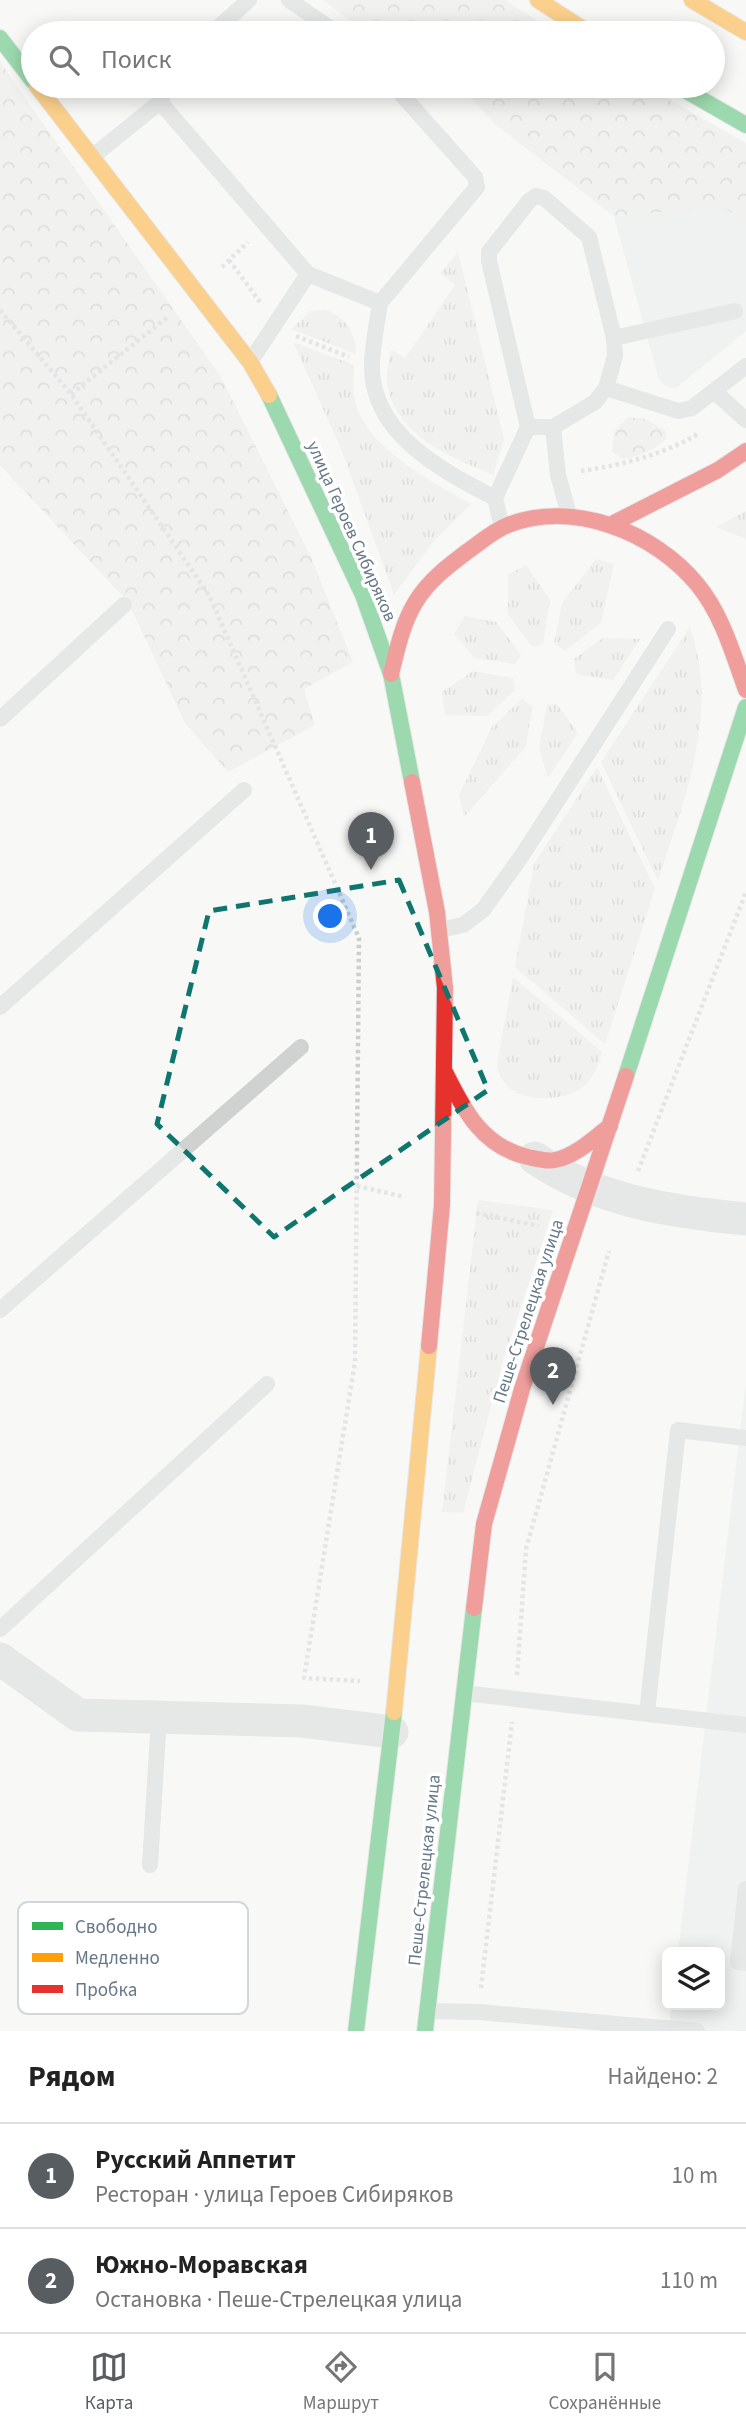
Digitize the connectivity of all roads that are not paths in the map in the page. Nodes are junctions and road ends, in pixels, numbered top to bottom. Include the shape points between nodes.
1 (249, 0) edge
2 (289, 0) edge
3 (538, 0) edge
4 (692, 0) edge
5 (225, 21) edge
6 (320, 21) edge
7 (570, 21) edge
8 (746, 32) edge
9 (0, 38) edge
10 (21, 65) edge
11 (46, 98) edge
12 (162, 98) edge
13 (405, 98) edge
14 (699, 98) edge
15 (160, 102) junction
16 (746, 125) edge
17 (92, 158) junction
18 (308, 274) junction
19 (380, 303) junction
20 (735, 311) dead end
21 (614, 338) junction
22 (250, 362) junction
23 (746, 366) edge
24 (607, 388) junction
25 (714, 391) junction
26 (740, 415) edge
27 (528, 427) junction
28 (553, 427) junction
29 (746, 451) edge
30 (495, 498) junction
31 (570, 518) junction
32 (614, 523) junction
33 (502, 527) junction
34 (124, 605) dead end
35 (668, 629) dead end
36 (391, 674) junction
37 (746, 690) edge
38 (746, 707) edge
39 (0, 719) edge
40 (244, 790) dead end
41 (440, 930) junction
42 (0, 1007) edge
43 (301, 1047) dead end
44 (442, 1066) junction
45 (610, 1126) junction
46 (535, 1158) junction
47 (588, 1187) junction
48 (746, 1219) edge
49 (0, 1310) edge
50 (267, 1384) dead end
51 (746, 1438) edge
52 (0, 1629) edge
53 (0, 1659) edge
54 (463, 1693) junction
55 (647, 1713) junction
56 (159, 1717) junction
57 (746, 1725) edge
58 (392, 1732) junction
59 (150, 1865) dead end
60 (746, 1889) edge
61 (746, 1963) edge
62 (427, 2011) junction
63 (356, 2031) edge
64 (425, 2031) edge
65 (697, 2031) edge

1 - 5 lane
2 - 6 lane
3 - 7 main road
4 - 8 main road
9 - 10 main road
11 - 17 main road, улица Героев Сибиряков
12 - 15 lane
13 - 19 lane via 475,177 477,187
14 - 16 main road
15 - 17 lane
15 - 18 lane
17 - 22 main road, улица Героев Сибиряков
18 - 19 lane
18 - 22 lane
19 - 30 lane via 372,364 382,410 402,437 426,458
20 - 21 lane
21 - 24 lane via 613,372
21 - 27 lane via 589,237 536,196 489,252
22 - 36 main road, улица Героев Сибиряков via 363,596
23 - 25 lane
24 - 25 lane via 678,411 692,408
24 - 28 lane via 595,402
25 - 26 lane
27 - 28 lane
27 - 30 lane
28 - 31 lane via 558,475
29 - 32 main road
30 - 33 lane
31 - 32 main road
31 - 33 main road
32 - 37 main road via 666,554 709,600
33 - 36 main road via 444,567 415,603
34 - 39 lane
35 - 41 lane via 483,909 463,925
36 - 41 main road, улица Героев Сибиряков
38 - 45 main road, Пеше-Стрелецкая улица
40 - 42 lane
41 - 44 main road, улица Героев Сибиряков via 445,988
43 - 49 lane
44 - 46 main road via 478,1133 501,1147
44 - 58 main road via 442,1205
45 - 46 main road via 576,1151 553,1160
45 - 47 main road, Пеше-Стрелецкая улица
46 - 47 street
47 - 48 street via 681,1212
47 - 54 main road, Пеше-Стрелецкая улица via 484,1524
50 - 52 lane
51 - 55 lane via 678,1430
53 - 56 street via 78,1715
54 - 55 lane
54 - 62 main road, Пеше-Стрелецкая улица
55 - 57 lane
56 - 58 street via 302,1721
56 - 59 lane
58 - 63 main road
60 - 61 lane via 738,1962
62 - 64 main road, Пеше-Стрелецкая улица
62 - 65 lane

